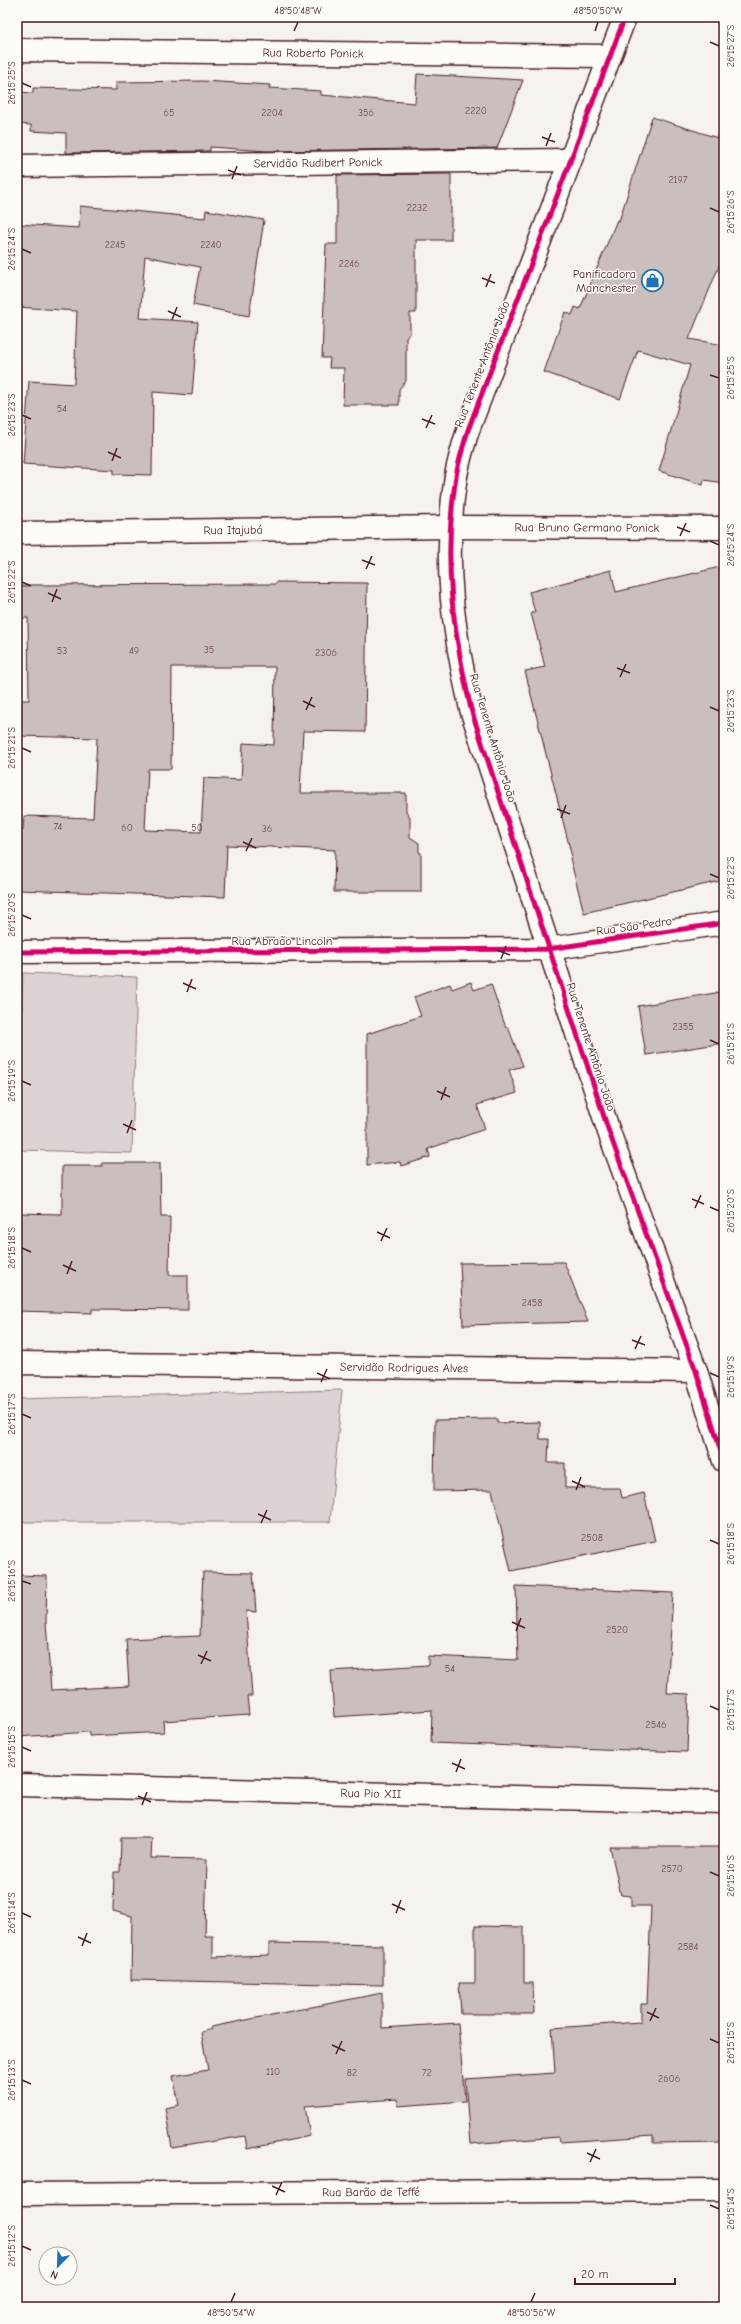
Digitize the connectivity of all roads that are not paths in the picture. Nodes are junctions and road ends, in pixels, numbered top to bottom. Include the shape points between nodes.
1 (625, 17) edge
2 (17, 50) edge
3 (610, 56) junction
4 (570, 160) junction
5 (17, 166) edge
6 (449, 527) junction
7 (724, 528) edge
8 (17, 534) edge
9 (724, 923) edge
10 (548, 949) junction
11 (17, 952) edge
12 (17, 1363) edge
13 (696, 1371) junction
14 (724, 1461) edge
15 (17, 1786) edge
16 (724, 1802) edge
17 (724, 2190) edge
18 (17, 2194) edge

1 - 3 street, Rua Tenente Antônio João
2 - 3 street, Rua Roberto Ponick
3 - 4 street, Rua Tenente Antônio João
4 - 5 street, Servidão Rudibert Ponick
4 - 6 street, Rua Tenente Antônio João via 468,430 455,481
6 - 7 street, Rua Bruno Germano Ponick
6 - 8 street, Rua Itajubá
6 - 10 street, Rua Tenente Antônio João via 449,577 457,649 467,694
9 - 10 street, Rua São Pedro
10 - 11 street, Rua Abraão Lincoln
10 - 13 street, Rua Tenente Antônio João via 609,1132
12 - 13 street, Servidão Rodrigues Alves
13 - 14 street, Rua Tenente Antônio João
15 - 16 street, Rua Pio XII
17 - 18 street, Rua Barão de Teffé

